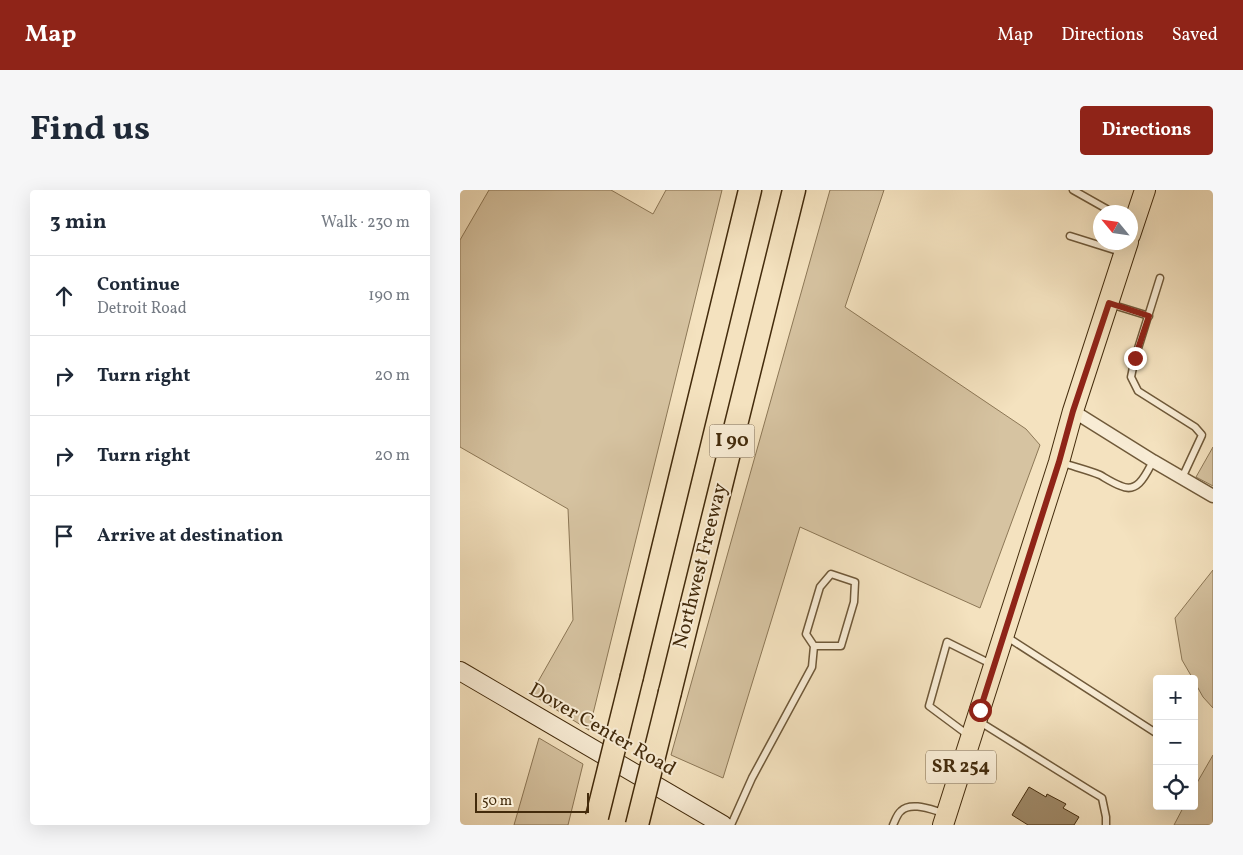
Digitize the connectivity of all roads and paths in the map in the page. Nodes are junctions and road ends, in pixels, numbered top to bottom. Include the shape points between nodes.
1 (750, 190) edge
2 (794, 190) edge
3 (1073, 190) edge
4 (1145, 190) edge
5 (1100, 205) edge
6 (1138, 210) edge
7 (1070, 236) dead end
8 (1093, 236) edge
9 (1125, 250) edge
10 (1160, 278) dead end
11 (1109, 303) junction
12 (1149, 316) junction
13 (1073, 411) junction
14 (1153, 461) junction
15 (1059, 462) junction
16 (1182, 478) junction
17 (1213, 496) edge
18 (1004, 635) junction
19 (814, 646) junction
20 (994, 665) junction
21 (460, 671) edge
22 (974, 728) junction
23 (1153, 731) edge
24 (946, 820) edge
25 (596, 821) edge
26 (637, 825) edge
27 (723, 825) edge
28 (731, 825) edge
29 (893, 825) edge
30 (1106, 825) edge

1 - 25 highway, Northwest Freeway / I 90, bridge
2 - 26 highway, Northwest Freeway / I 90, bridge
3 - 5 lane
4 - 6 main road, SR 254
7 - 8 lane
9 - 11 main road, SR 254
10 - 12 lane
11 - 12 lane
11 - 13 main road, SR 254
12 - 16 lane via 1131,377 1138,391 1195,427 1202,435
13 - 14 street
13 - 15 main road, SR 254
14 - 15 lane via 1138,486 1129,489 1099,474
14 - 16 street
15 - 18 main road, SR 254
16 - 17 street
18 - 20 main road, SR 254
18 - 23 lane
19 - 19 lane via 806,634 820,587 831,574 855,582 854,602 841,646
19 - 28 lane via 812,667 752,778
20 - 22 main road, SR 254
20 - 22 lane via 947,642 930,706
21 - 27 street, Dover Center Road
22 - 24 main road, SR 254
22 - 30 lane via 1102,798
24 - 29 lane via 915,806 900,811

